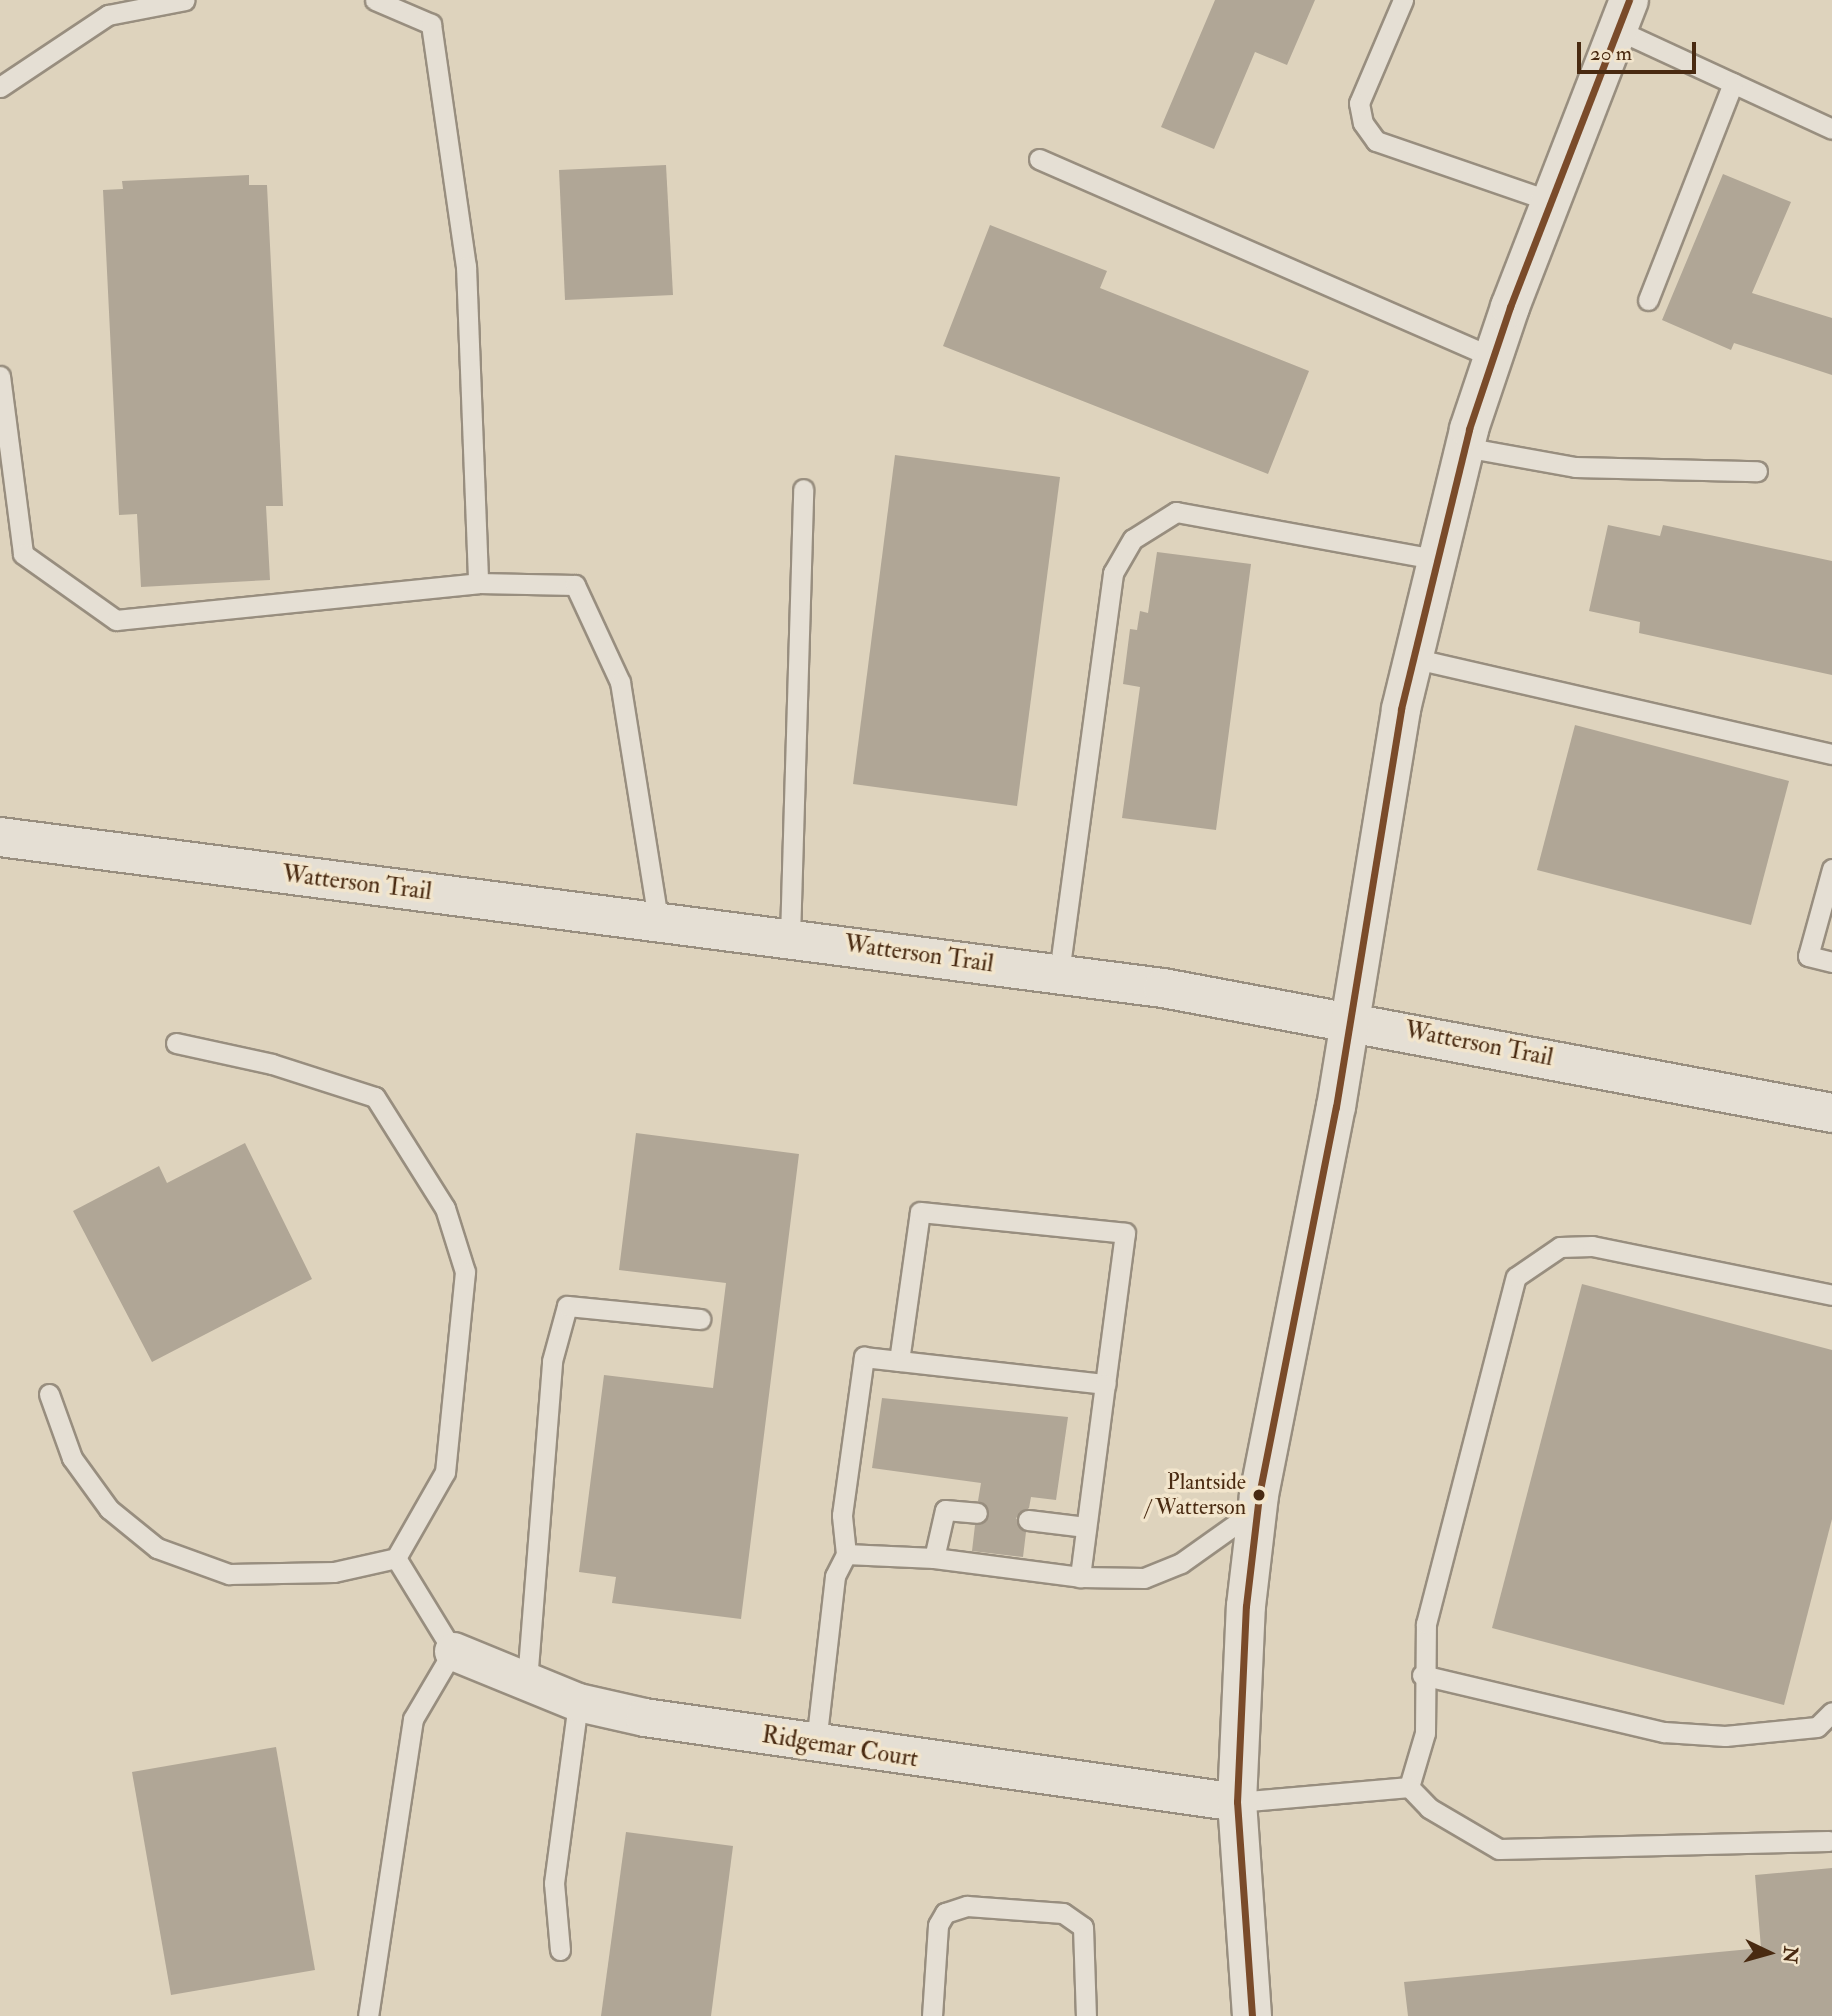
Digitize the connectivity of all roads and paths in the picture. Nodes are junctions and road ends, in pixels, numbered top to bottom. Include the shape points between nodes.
1 (185, 0) edge
2 (375, 0) edge
3 (1403, 0) edge
4 (1623, 14) edge
5 (1733, 83) junction
6 (0, 87) edge
7 (1832, 129) edge
8 (1039, 159) dead end
9 (1550, 201) junction
10 (1648, 300) dead end
11 (1493, 357) junction
12 (0, 376) edge
13 (1464, 447) junction
14 (1757, 471) dead end
15 (803, 489) dead end
16 (1434, 559) junction
17 (478, 583) junction
18 (1412, 658) junction
19 (1832, 754) edge
20 (0, 837) edge
21 (1832, 869) edge
22 (658, 920) junction
23 (790, 936) junction
24 (1832, 962) edge
25 (1059, 973) junction
26 (1346, 1019) junction
27 (176, 1044) dead end
28 (1832, 1113) edge
29 (1832, 1295) edge
30 (700, 1319) dead end
31 (899, 1361) junction
32 (1105, 1384) junction
33 (49, 1394) dead end
34 (1257, 1508) junction
35 (977, 1513) dead end
36 (1028, 1520) dead end
37 (1086, 1527) junction
38 (846, 1554) junction
39 (396, 1558) junction
40 (934, 1558) junction
41 (1080, 1577) junction
42 (453, 1651) junction
43 (1422, 1675) junction
44 (527, 1681) junction
45 (578, 1702) junction
46 (1832, 1712) edge
47 (816, 1743) junction
48 (1409, 1787) junction
49 (1237, 1802) junction
50 (1829, 1841) dead end
51 (560, 1950) dead end
52 (368, 2016) edge
53 (932, 2016) edge
54 (1086, 2016) edge
55 (1252, 2016) edge

1 - 6 lane via 108,15
2 - 17 lane via 431,24 466,266
3 - 9 lane via 1359,103 1363,123 1376,141
4 - 5 lane
4 - 9 street
5 - 7 lane
5 - 10 lane
8 - 11 lane
9 - 11 street
11 - 13 street
12 - 17 lane via 23,554 116,620
13 - 14 lane via 1575,467
13 - 16 street
15 - 23 lane
16 - 18 street
16 - 25 lane via 1176,512 1133,539 1112,573
17 - 22 lane via 575,586 620,682
18 - 19 lane
18 - 26 street
20 - 22 street, Watterson Trail
21 - 24 lane via 1808,956
22 - 23 street, Watterson Trail
23 - 25 street, Watterson Trail
25 - 26 street, Watterson Trail
26 - 28 street, Watterson Trail
26 - 34 street via 1336,1107
27 - 39 lane via 272,1064 375,1097 445,1208 465,1272 445,1472
29 - 43 lane via 1592,1246 1560,1247 1516,1278 1426,1624
30 - 44 lane via 567,1306 552,1361
31 - 32 lane
31 - 32 lane via 920,1212 1125,1233
31 - 38 lane via 864,1357 842,1515
32 - 37 lane
33 - 39 lane via 72,1458 109,1509 157,1548 229,1574 334,1572
34 - 41 lane via 1181,1563 1144,1578
34 - 49 street via 1245,1606
35 - 40 lane via 945,1510
36 - 37 lane
37 - 41 lane
38 - 40 lane
38 - 47 lane via 835,1576
39 - 42 lane via 410,1588
40 - 41 lane
42 - 44 street, Ridgemar Court
42 - 52 lane via 413,1719
43 - 46 lane via 1664,1732 1725,1736 1817,1727
43 - 48 lane via 1425,1733
44 - 45 street, Ridgemar Court
45 - 47 street, Ridgemar Court
45 - 51 lane via 554,1883
47 - 49 street, Ridgemar Court
48 - 49 lane
48 - 50 lane via 1429,1808 1499,1849
49 - 55 street
53 - 54 lane via 938,1925 945,1913 967,1906 1063,1913 1083,1927

